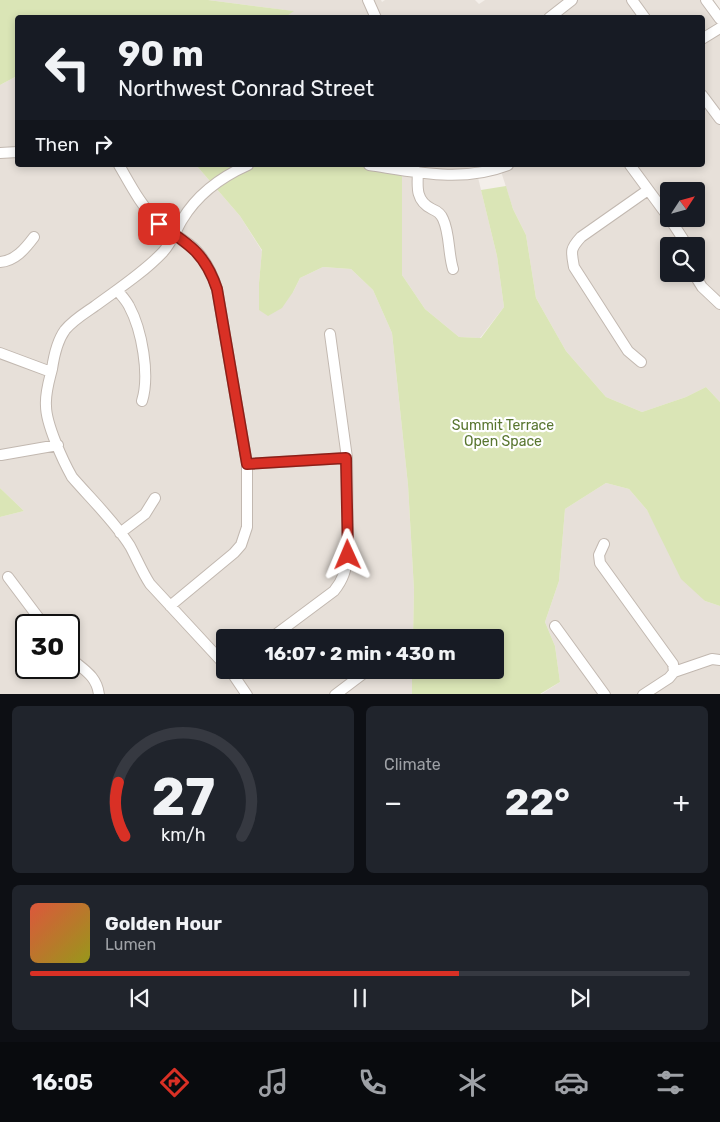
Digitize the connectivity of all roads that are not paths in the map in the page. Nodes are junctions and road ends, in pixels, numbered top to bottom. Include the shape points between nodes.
1 (368, 0) edge
2 (572, 0) edge
3 (632, 0) edge
4 (706, 0) edge
5 (375, 15) edge
6 (552, 15) edge
7 (643, 15) edge
8 (720, 19) edge
9 (720, 28) edge
10 (705, 37) edge
11 (705, 99) edge
12 (720, 119) edge
13 (15, 152) edge
14 (0, 153) edge
15 (120, 167) edge
16 (244, 167) edge
17 (383, 167) edge
18 (502, 167) edge
19 (631, 167) edge
20 (418, 172) junction
21 (648, 190) junction
22 (660, 206) edge
23 (175, 235) junction
24 (34, 237) dead end
25 (0, 262) edge
26 (453, 269) dead end
27 (699, 282) edge
28 (117, 290) junction
29 (720, 304) edge
30 (330, 334) dead end
31 (0, 353) edge
32 (641, 362) dead end
33 (51, 372) junction
34 (142, 401) dead end
35 (58, 445) junction
36 (1, 455) edge
37 (346, 458) junction
38 (247, 464) junction
39 (155, 498) dead end
40 (120, 533) junction
41 (604, 544) dead end
42 (8, 577) dead end
43 (170, 606) junction
44 (36, 614) edge
45 (555, 626) dead end
46 (283, 629) edge
47 (216, 655) edge
48 (720, 660) edge
49 (80, 666) edge
50 (674, 672) junction
51 (236, 679) edge
52 (356, 679) edge
53 (649, 693) edge
54 (99, 694) edge
55 (247, 694) edge
56 (335, 694) edge
57 (605, 694) edge

1 - 5 street
2 - 6 street
3 - 7 street
4 - 8 street
9 - 10 street
11 - 12 street
13 - 14 street
15 - 23 street via 150,214
16 - 23 street via 212,185 196,201
17 - 20 street
18 - 20 street via 464,175
19 - 21 street
20 - 26 street via 420,198 442,216 446,226
21 - 22 street
21 - 32 street via 581,237 571,252 574,267 628,351
23 - 28 street via 146,269
23 - 38 street via 190,244 203,259 217,289
24 - 25 street via 14,257
27 - 29 street
28 - 33 street via 66,329 54,354
28 - 34 street via 128,305 140,341 146,376
30 - 37 street
31 - 33 street
33 - 35 street via 45,405
35 - 36 street
35 - 40 street via 72,477
37 - 38 street
37 - 46 street via 348,555 342,582
38 - 43 street via 247,527 241,544
39 - 40 street via 145,514
40 - 43 street via 143,574
41 - 50 street via 599,555 600,563 673,664
42 - 44 street
43 - 47 street
45 - 57 street
48 - 50 street via 712,659
49 - 54 street via 92,676
50 - 53 street
51 - 55 street
52 - 56 street

